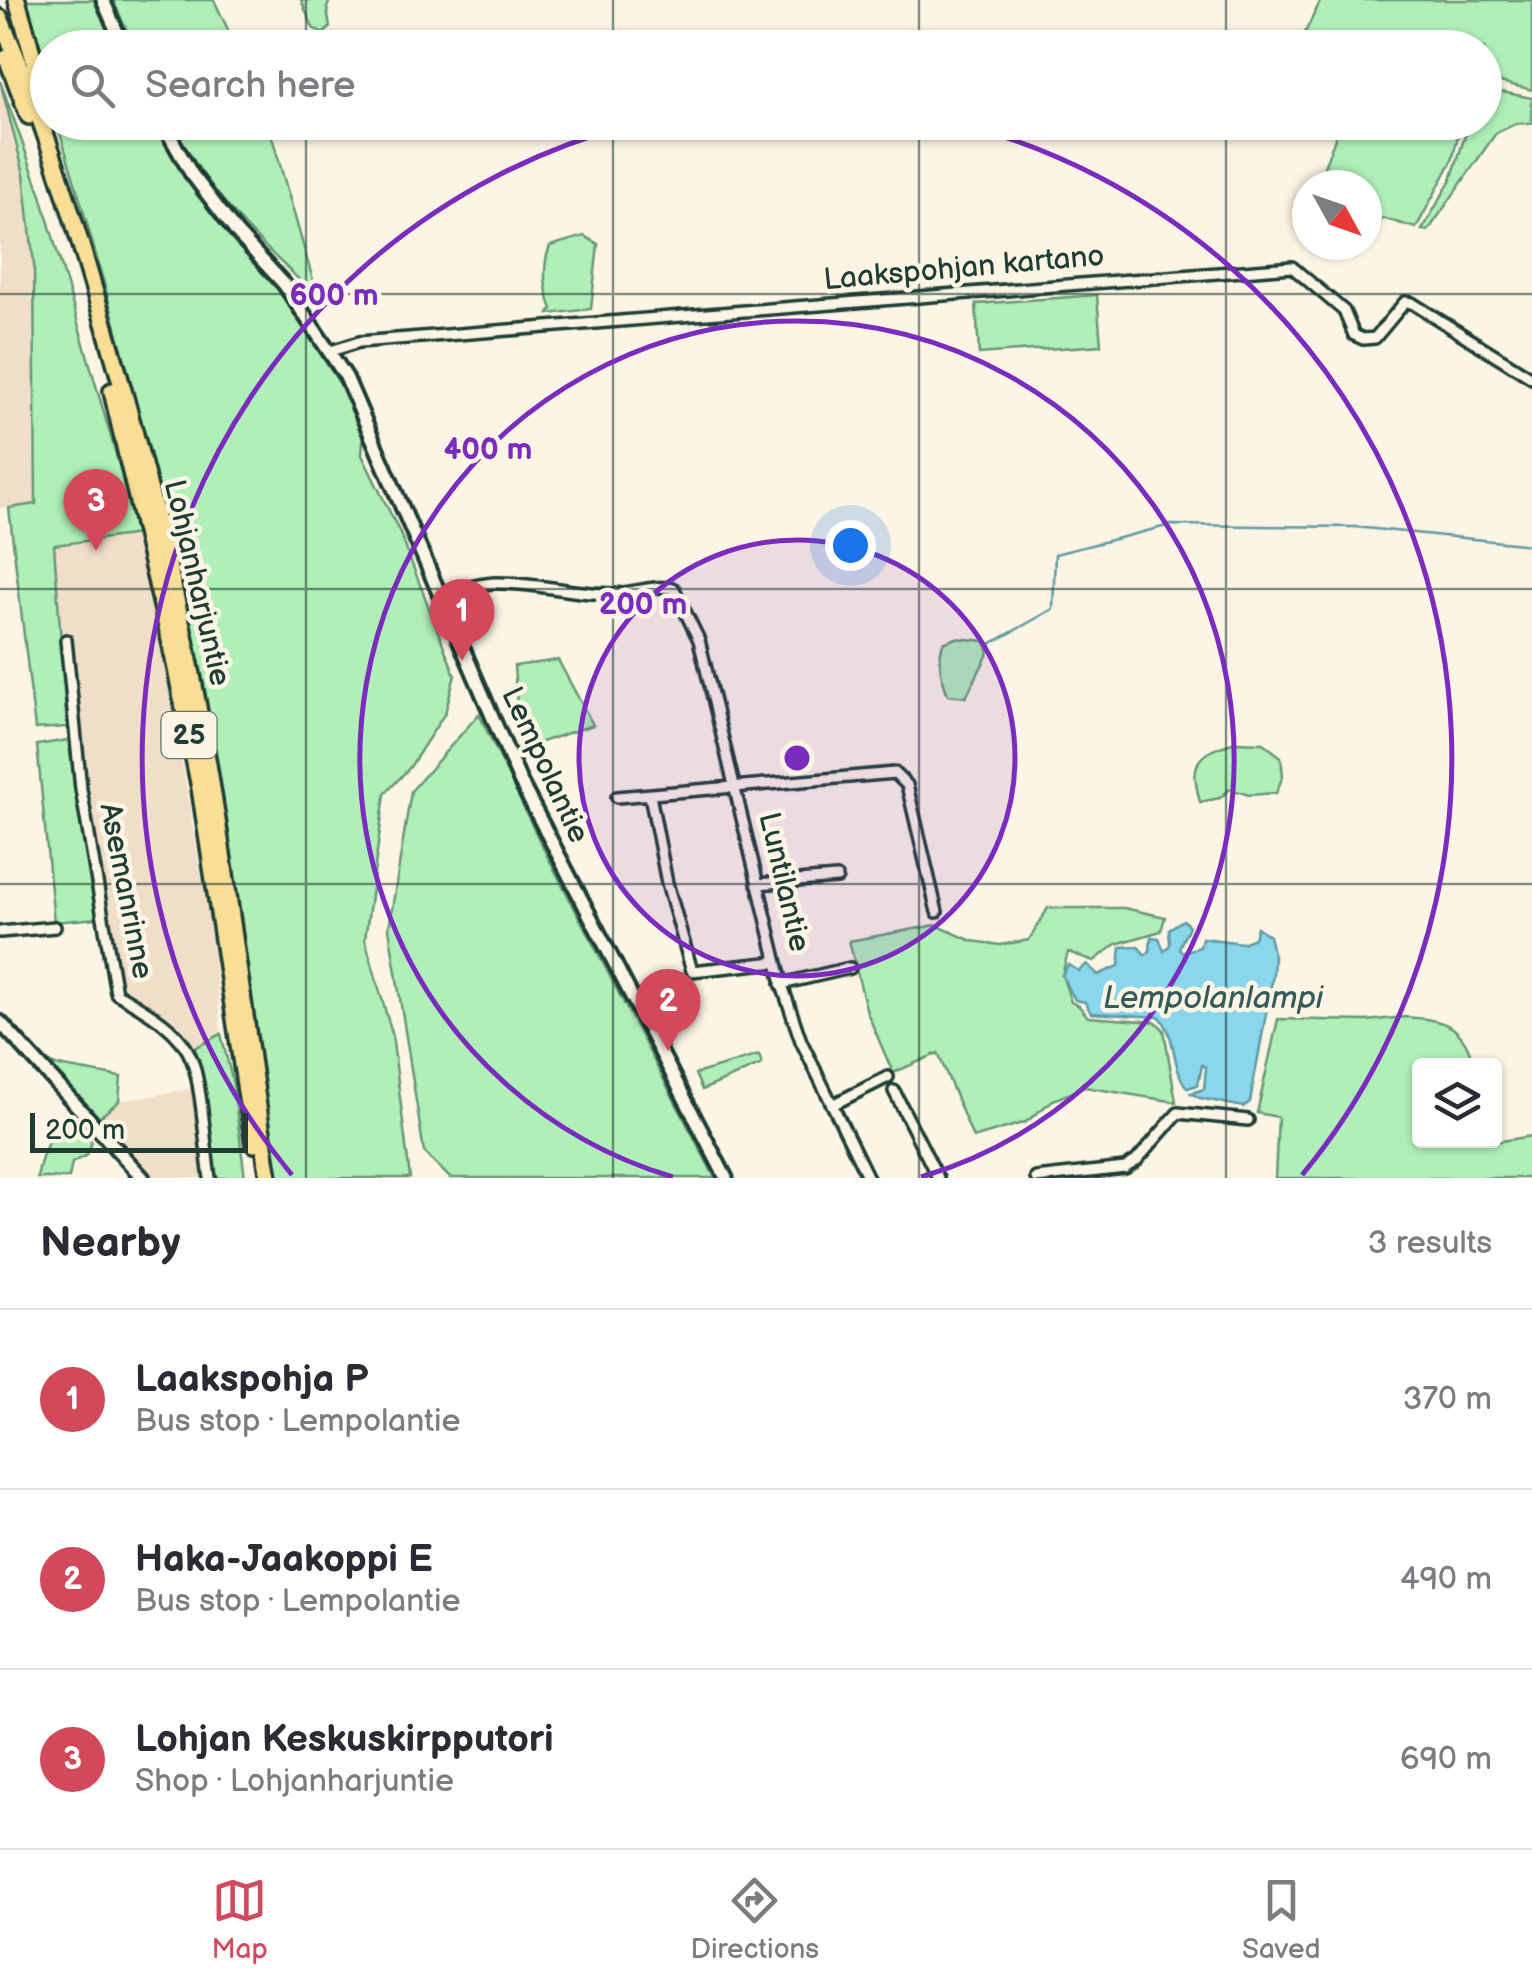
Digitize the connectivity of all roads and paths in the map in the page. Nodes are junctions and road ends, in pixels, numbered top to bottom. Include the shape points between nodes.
1 (17, 0) edge
2 (102, 0) edge
3 (0, 18) edge
4 (116, 30) edge
5 (0, 40) edge
6 (30, 46) edge
7 (30, 87) edge
8 (30, 121) edge
9 (37, 140) edge
10 (48, 140) edge
11 (56, 140) edge
12 (172, 140) edge
13 (70, 207) junction
14 (331, 351) junction
15 (1532, 378) edge
16 (439, 594) junction
17 (66, 640) dead end
18 (737, 787) junction
19 (650, 795) junction
20 (616, 796) dead end
21 (838, 878) dead end
22 (757, 884) junction
23 (937, 912) dead end
24 (54, 927) dead end
25 (0, 932) edge
26 (776, 962) junction
27 (850, 968) dead end
28 (782, 984) junction
29 (0, 1022) edge
30 (888, 1077) dead end
31 (894, 1091) dead end
32 (832, 1106) junction
33 (1248, 1120) dead end
34 (1127, 1173) edge
35 (143, 1178) edge
36 (210, 1178) edge
37 (259, 1178) edge
38 (269, 1178) edge
39 (726, 1178) edge
40 (868, 1178) edge
41 (938, 1178) edge
42 (1036, 1178) edge

1 - 6 highway
2 - 4 street
3 - 7 highway, Lohjanharjuntie / 25
5 - 8 highway, Lohjanharjuntie / 25
9 - 37 highway, Lohjanharjuntie / 25 via 96,327 172,644
10 - 13 highway, Lohjanharjuntie / 25
11 - 13 highway
12 - 14 street, Lempolantie via 190,174
13 - 38 highway, Lohjanharjuntie / 25 via 185,639
14 - 15 street, Laakspohjan kartano via 359,342 1292,267 1344,311 1362,339 1375,338 1405,302 1412,303
14 - 16 street, Lempolantie
16 - 18 street, Luntilantie via 489,583 579,594 674,589 699,640
16 - 39 street, Lempolantie via 520,781
17 - 36 street, Asemanrinne via 81,790 116,993 162,1023 192,1061
18 - 19 street
18 - 22 street, Luntilantie
18 - 23 street via 896,773 907,784
19 - 20 street
19 - 26 street via 692,971
21 - 22 street
22 - 26 street, Luntilantie
24 - 25 street
26 - 28 street, Luntilantie
27 - 28 street
28 - 32 street, Luntilantie
29 - 35 street
30 - 32 street
31 - 41 street
32 - 40 street, Luntilantie
33 - 34 street via 1178,1113
34 - 42 street

